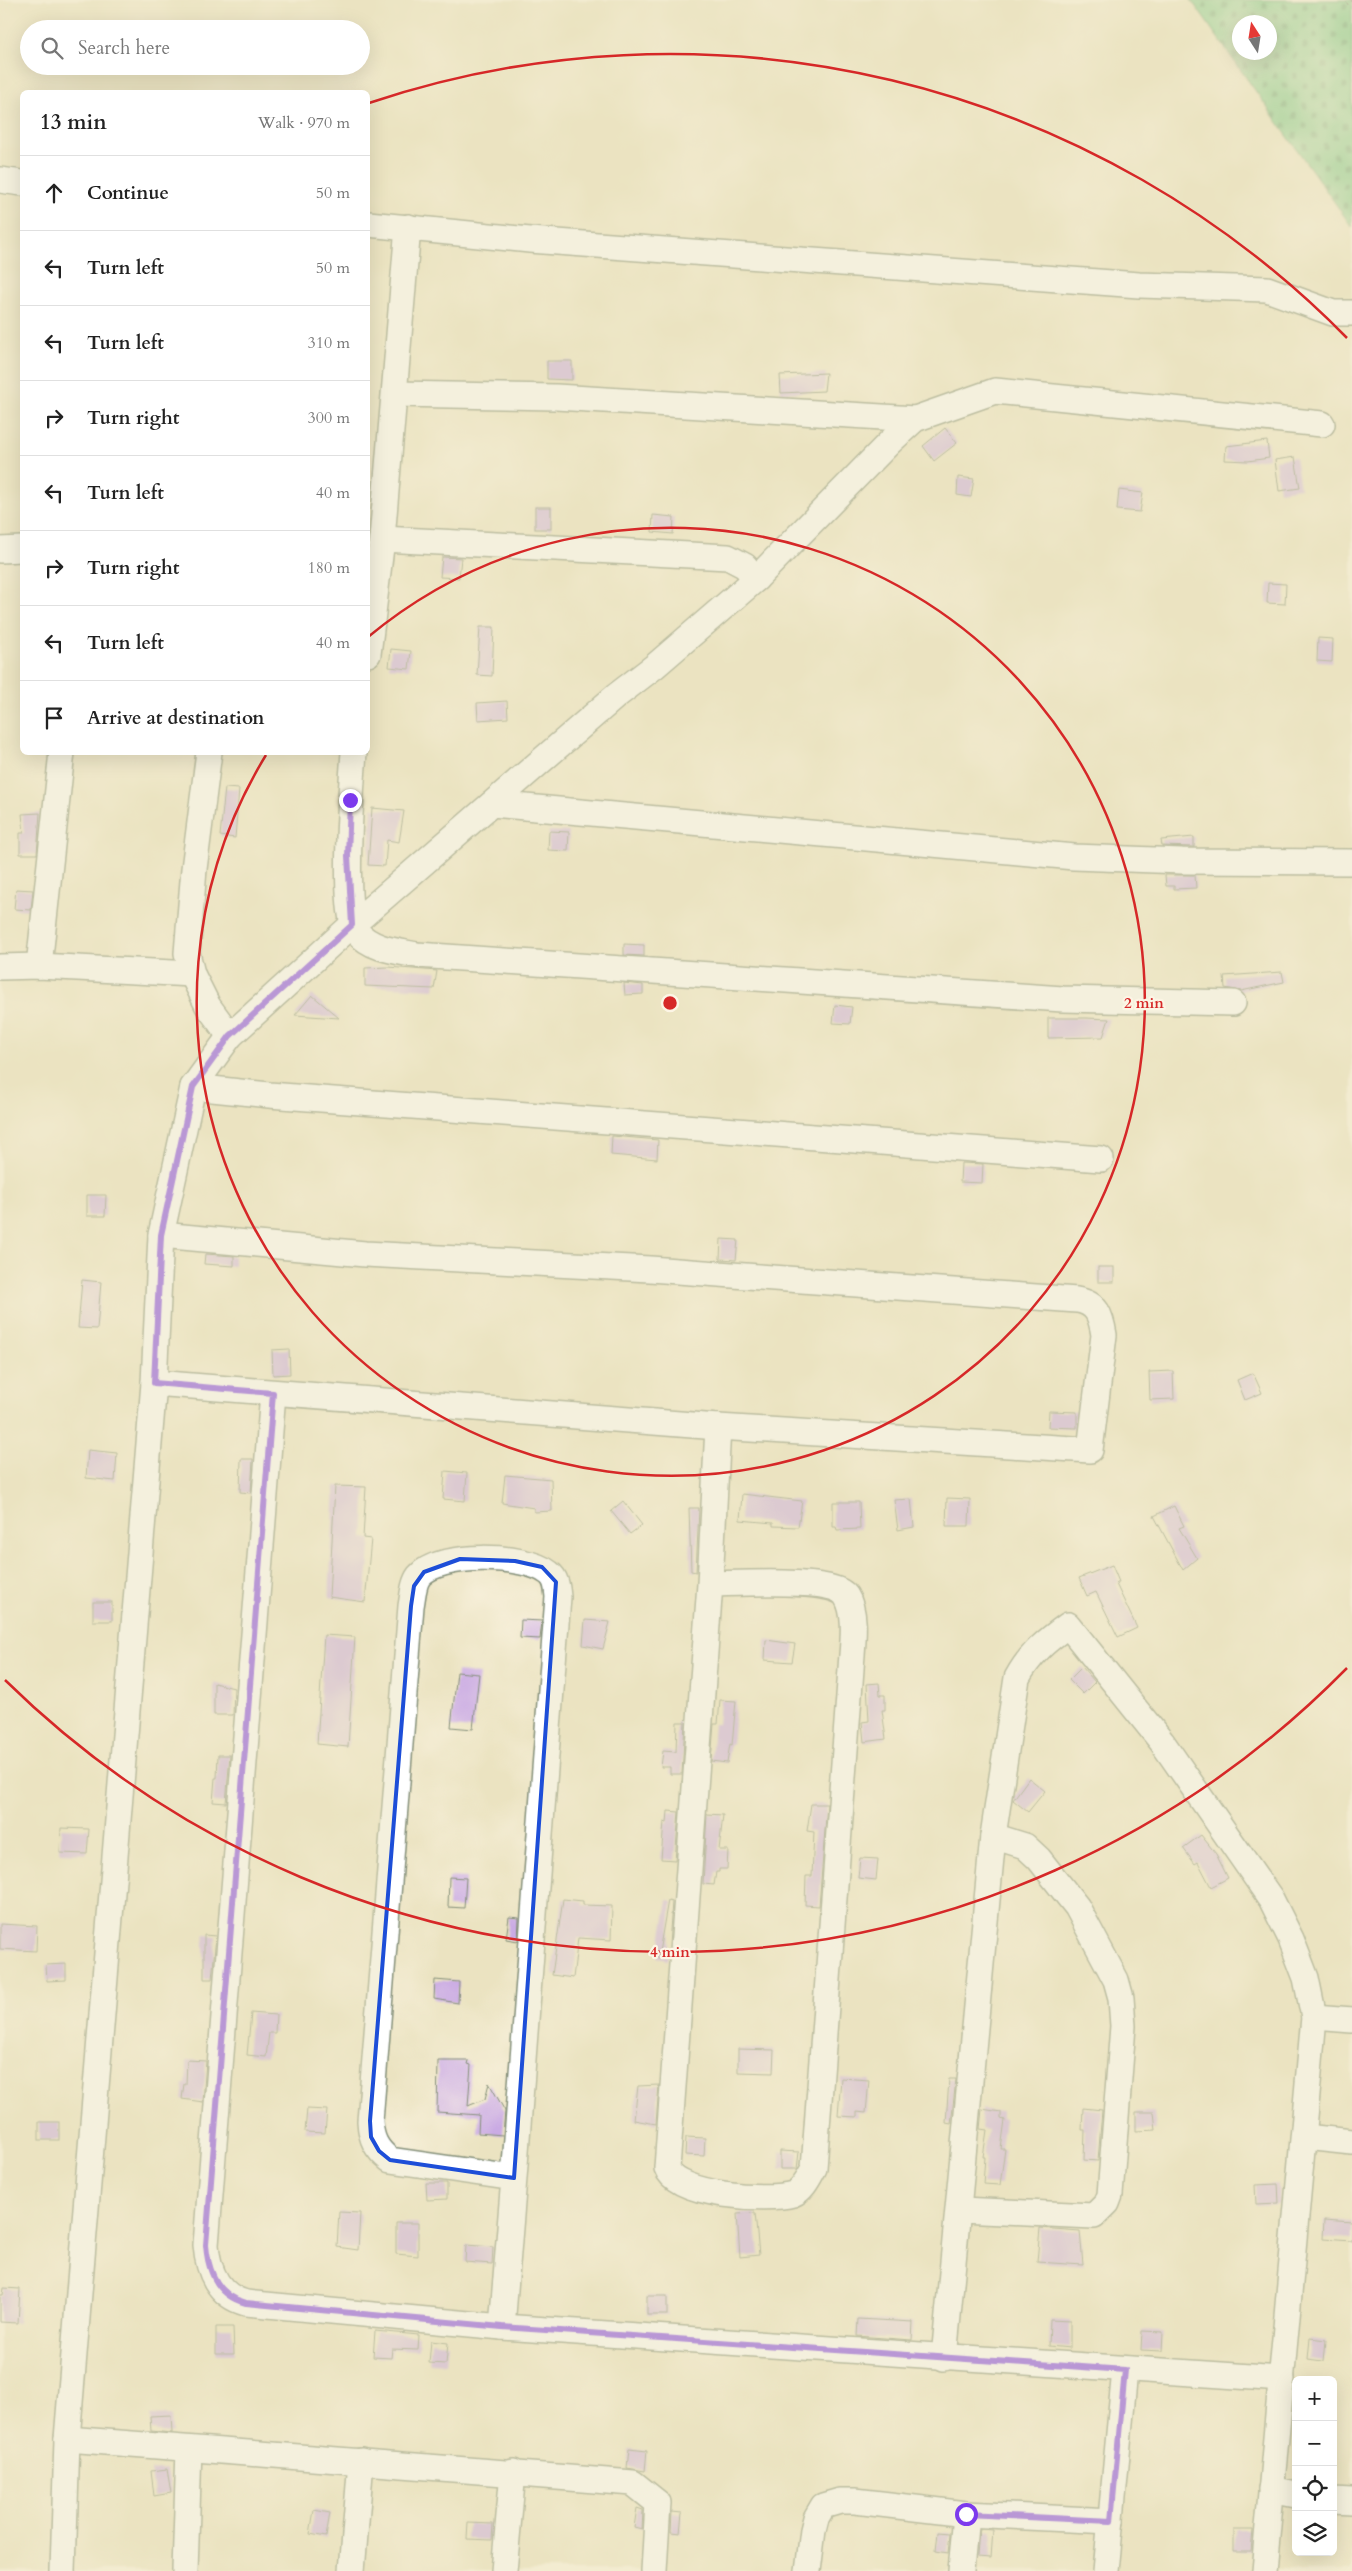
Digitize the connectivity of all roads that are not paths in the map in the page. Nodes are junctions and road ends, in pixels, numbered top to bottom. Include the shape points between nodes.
1 (0, 180) edge
2 (20, 183) edge
3 (370, 224) edge
4 (408, 227) junction
5 (1352, 313) edge
6 (396, 394) junction
7 (915, 420) junction
8 (1322, 424) dead end
9 (382, 540) junction
10 (0, 550) edge
11 (20, 550) edge
12 (756, 579) junction
13 (370, 638) edge
14 (62, 755) edge
15 (209, 755) edge
16 (354, 755) edge
17 (492, 804) junction
18 (1352, 862) edge
19 (352, 925) junction
20 (39, 966) junction
21 (0, 967) edge
22 (192, 974) junction
23 (1233, 1003) dead end
24 (230, 1036) junction
25 (193, 1087) junction
26 (1101, 1159) dead end
27 (161, 1235) junction
28 (154, 1383) junction
29 (273, 1393) junction
30 (718, 1427) junction
31 (710, 1584) junction
32 (993, 1836) junction
33 (1314, 2017) junction
34 (1352, 2020) edge
35 (1305, 2137) junction
36 (1352, 2142) edge
37 (514, 2178) junction
38 (960, 2210) junction
39 (502, 2327) junction
40 (944, 2358) junction
41 (1125, 2370) junction
42 (1282, 2379) junction
43 (67, 2439) junction
44 (189, 2449) junction
45 (361, 2461) junction
46 (513, 2472) junction
47 (1271, 2489) junction
48 (1292, 2493) edge
49 (1337, 2500) edge
50 (1352, 2501) edge
51 (966, 2514) junction
52 (1111, 2521) junction
53 (63, 2571) edge
54 (185, 2571) edge
55 (352, 2571) edge
56 (504, 2571) edge
57 (654, 2571) edge
58 (808, 2571) edge
59 (960, 2571) edge
60 (1106, 2571) edge
61 (1264, 2571) edge

1 - 2 street
3 - 4 street
4 - 5 street via 530,240 1139,285 1267,289 1333,313
4 - 6 street
6 - 7 street via 556,397
6 - 9 street
7 - 8 street via 996,391
7 - 12 street
9 - 12 street via 728,557 746,566
9 - 13 street
10 - 11 street
12 - 17 street
14 - 20 street
15 - 22 street via 189,921 187,953
16 - 19 street via 348,856
17 - 18 street via 1065,856 1182,861
17 - 19 street
19 - 23 street via 358,934 374,944 417,955 1063,999
19 - 24 street
20 - 21 street
20 - 22 street
22 - 24 street via 208,1006
24 - 25 street
25 - 26 street
25 - 27 street
27 - 28 street
27 - 30 street via 365,1254 650,1269 1077,1300 1088,1301 1095,1306 1101,1319 1104,1335 1090,1450
28 - 29 street
28 - 43 street
29 - 30 street
29 - 39 street via 207,2259 220,2288 230,2297 246,2303
30 - 31 street
31 - 31 street via 667,2168 674,2179 687,2186 719,2193 766,2197 794,2194 814,2168 851,1668 852,1614 846,1596 840,1590 818,1584
32 - 33 street via 1017,1678 1041,1644 1068,1625 1162,1742 1270,1899 1291,1939 1306,1978
32 - 38 street
32 - 38 street via 1025,1846 1039,1859 1077,1907 1116,1980 1123,2026 1110,2195 1094,2216
33 - 34 street
33 - 35 street
35 - 36 street
35 - 42 street
37 - 37 street via 558,1597 556,1582 542,1567 515,1561 460,1559 424,1572 414,1586 371,2137 379,2151 390,2160
37 - 39 street
38 - 40 street
39 - 40 street
40 - 41 street
41 - 42 street
41 - 52 street
42 - 47 street
43 - 44 street
43 - 53 street
44 - 45 street
44 - 54 street
45 - 46 street
45 - 55 street
46 - 56 street
46 - 57 street via 633,2483 658,2503
47 - 48 street
47 - 61 street
49 - 50 street
51 - 52 street
51 - 58 street via 855,2501 823,2506 813,2530
51 - 59 street
52 - 60 street

